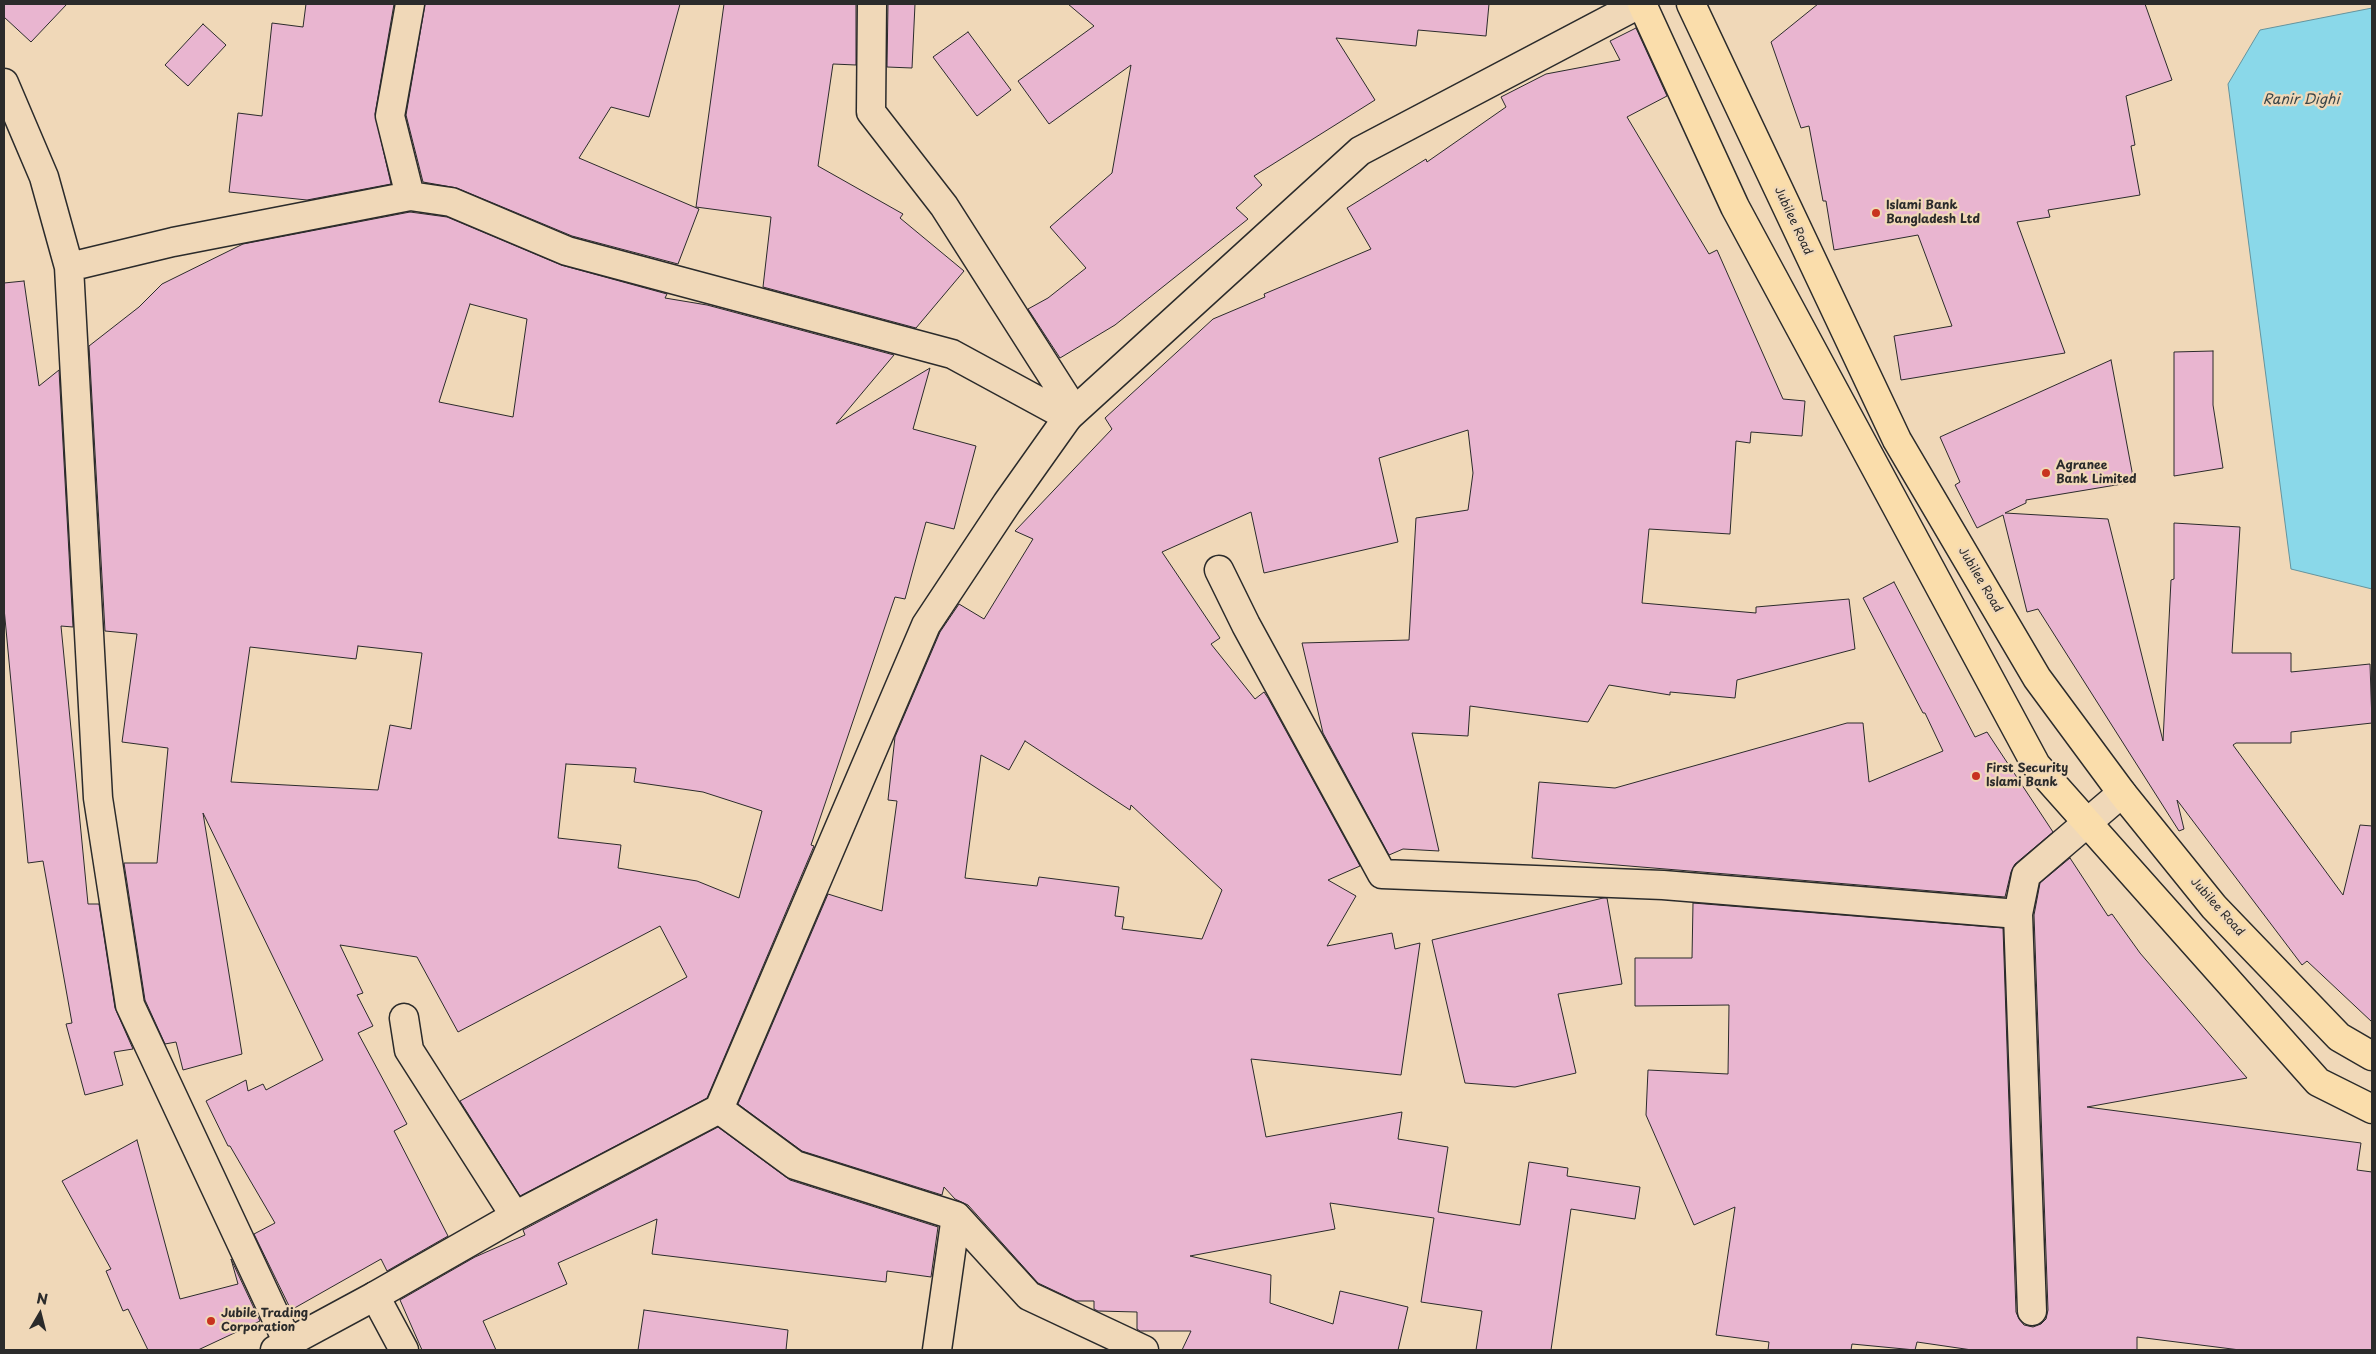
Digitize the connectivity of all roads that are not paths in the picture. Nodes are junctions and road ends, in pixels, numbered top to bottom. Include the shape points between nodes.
1 (410, 4) edge
2 (872, 4) edge
3 (1641, 4) edge
4 (1695, 15) edge
5 (4, 83) edge
6 (410, 196) junction
7 (69, 267) junction
8 (1071, 413) junction
9 (1219, 570) dead end
10 (2122, 793) junction
11 (2086, 822) junction
12 (2018, 914) junction
13 (404, 1018) dead end
14 (2372, 1056) edge
15 (719, 1109) junction
16 (2372, 1109) edge
17 (514, 1216) junction
18 (956, 1216) junction
19 (375, 1296) junction
20 (2032, 1312) dead end
21 (282, 1347) edge
22 (404, 1350) edge
23 (937, 1350) edge
24 (1144, 1350) edge

1 - 6 street via 390,116
2 - 8 street via 871,112 944,206
3 - 8 street via 1360,151
3 - 11 main road via 1735,207 2031,757
4 - 10 main road, Jubilee Road via 1897,440 2037,678
5 - 7 street via 44,177
6 - 7 street via 173,242
6 - 8 street via 451,202 567,251 952,354
7 - 21 street via 98,798 130,1005
8 - 15 street via 926,625
9 - 12 street via 1382,874 1663,885
10 - 11 street
10 - 14 main road, Jubilee Road via 2214,907 2339,1037
11 - 12 street via 2026,875
11 - 16 main road via 2318,1082
12 - 20 street
13 - 17 street via 409,1050
15 - 17 street
15 - 18 street via 795,1165
17 - 19 street
18 - 23 street
18 - 24 street via 1029,1296
19 - 21 street
19 - 22 street

